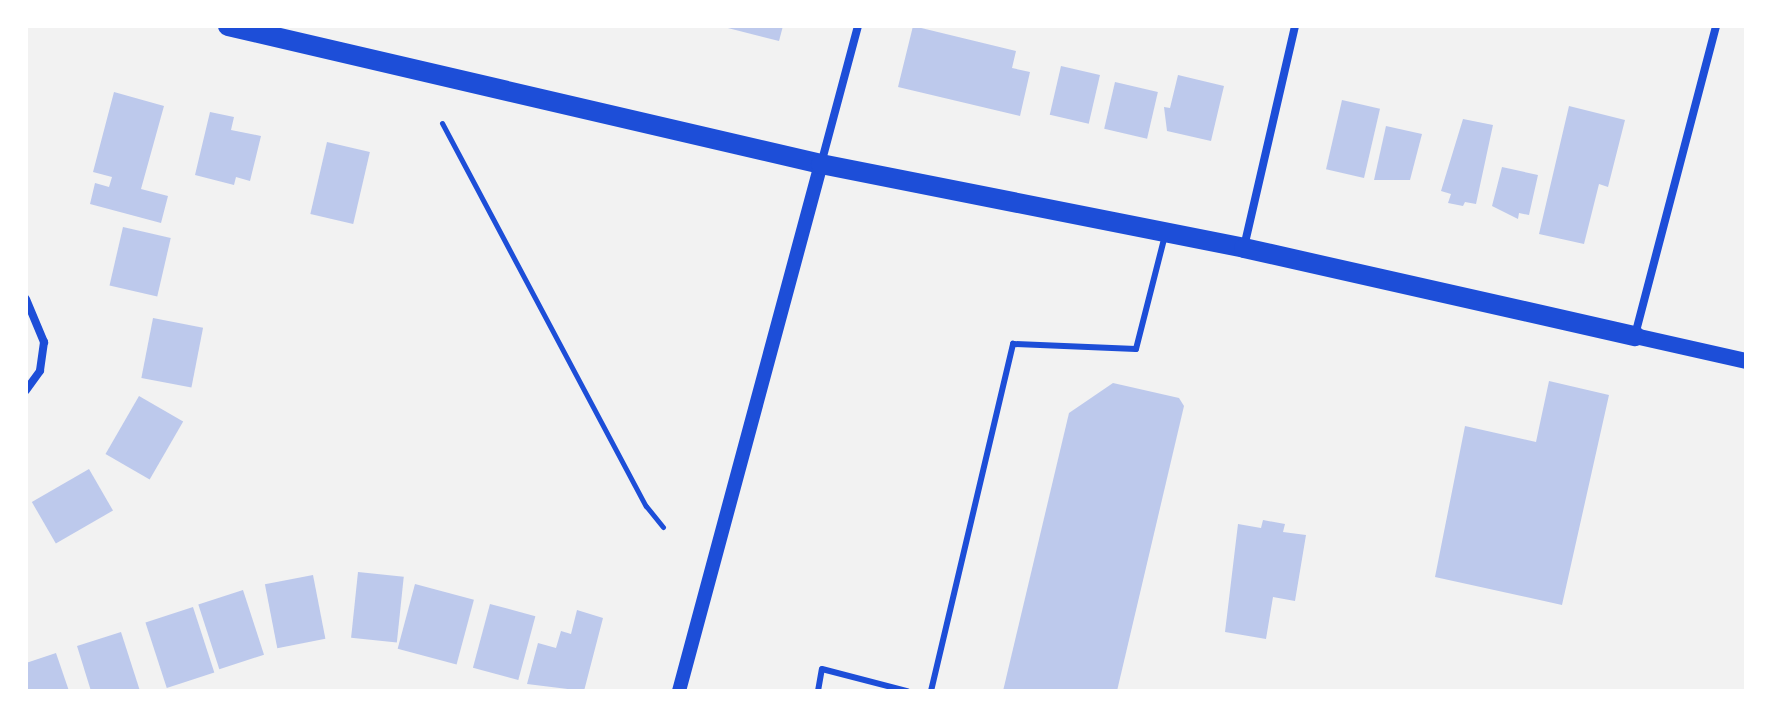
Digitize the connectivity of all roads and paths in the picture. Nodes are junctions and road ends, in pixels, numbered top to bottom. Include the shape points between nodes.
1 (228, 26) edge
2 (858, 26) edge
3 (1295, 26) edge
4 (1716, 26) edge
5 (442, 123) dead end
6 (821, 164) junction
7 (1166, 231) junction
8 (1244, 248) junction
9 (26, 299) edge
10 (1635, 336) junction
11 (1746, 361) edge
12 (26, 390) edge
13 (663, 527) dead end
14 (679, 691) edge
15 (818, 691) edge
16 (907, 691) edge
17 (931, 691) edge

1 - 6 main road
2 - 6 street
3 - 8 street
4 - 10 street
5 - 13 path via 646,506
6 - 7 main road
6 - 14 street
7 - 8 main road
7 - 17 lane via 1136,349 1013,344
8 - 10 main road
9 - 12 street via 44,342 40,371
10 - 11 main road
15 - 16 lane via 822,669

